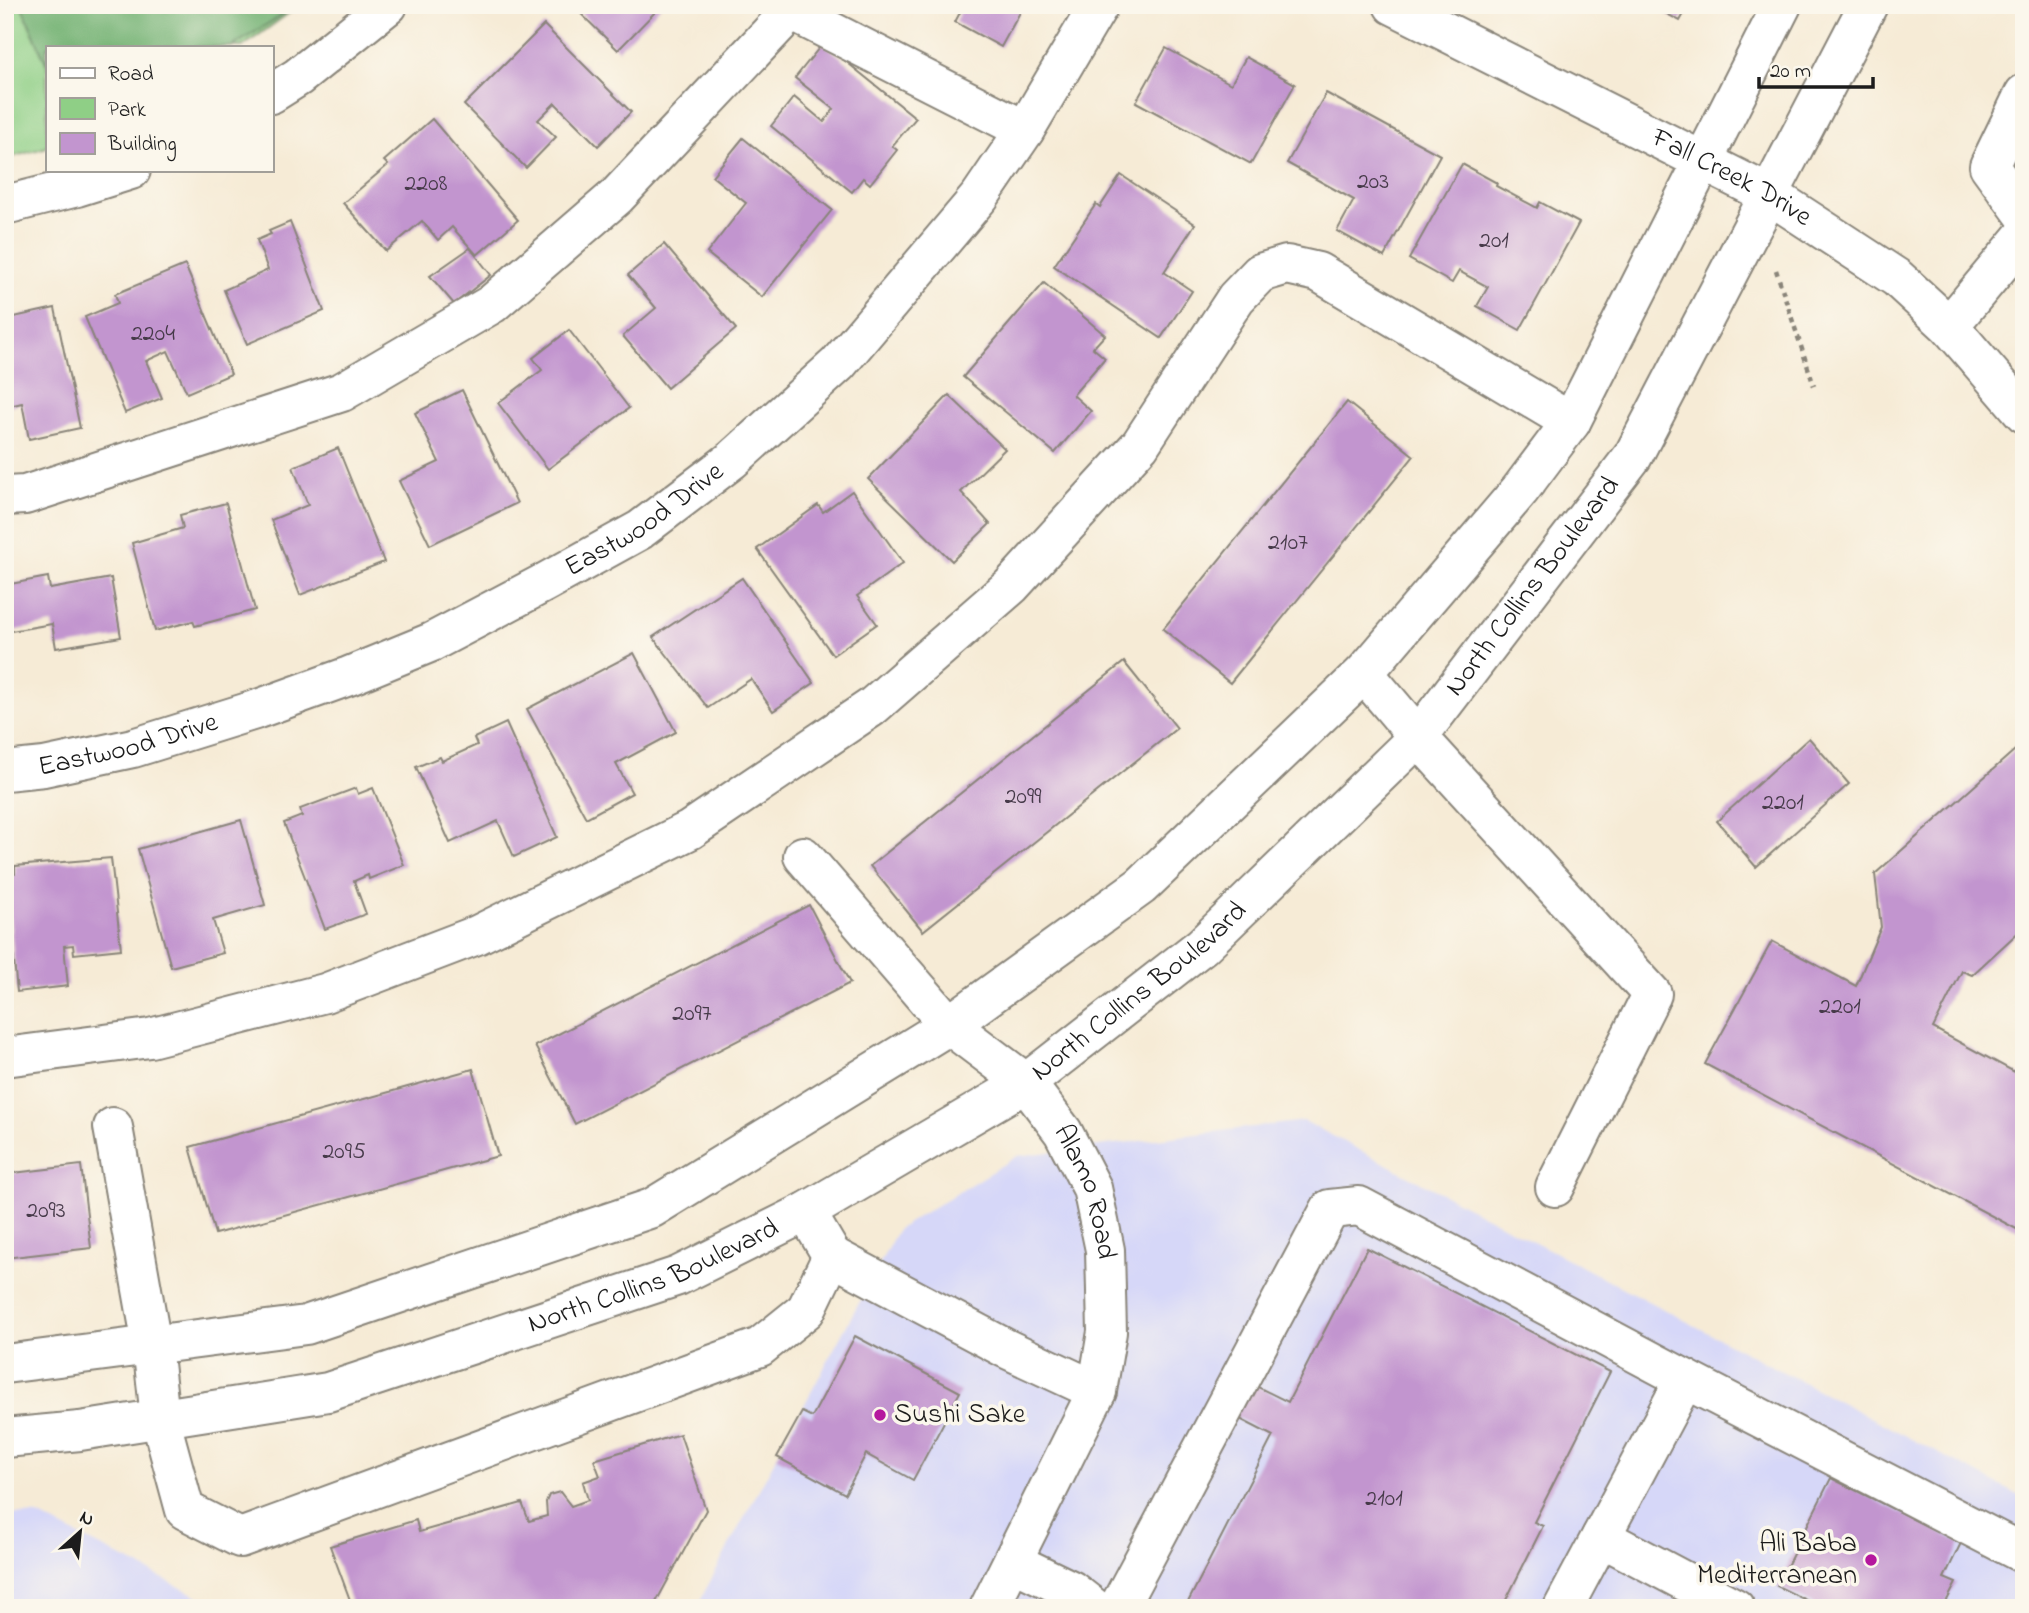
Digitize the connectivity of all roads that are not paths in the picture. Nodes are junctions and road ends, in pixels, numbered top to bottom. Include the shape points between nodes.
1 (388, 5) edge
2 (1099, 5) edge
3 (1393, 5) edge
4 (1782, 5) edge
5 (1868, 5) edge
6 (273, 93) edge
7 (2024, 94) edge
8 (1025, 130) junction
9 (1704, 162) junction
10 (125, 172) edge
11 (1770, 195) junction
12 (5, 205) edge
13 (2024, 214) edge
14 (2024, 236) edge
15 (1950, 326) junction
16 (2024, 413) edge
17 (1572, 422) junction
18 (5, 496) edge
19 (1364, 673) junction
20 (1418, 737) junction
21 (5, 771) edge
22 (803, 856) dead end
23 (949, 1025) junction
24 (5, 1058) edge
25 (1026, 1083) junction
26 (113, 1127) dead end
27 (1555, 1187) dead end
28 (806, 1212) junction
29 (832, 1256) junction
30 (152, 1345) junction
31 (5, 1364) edge
32 (1685, 1379) junction
33 (1097, 1391) junction
34 (160, 1418) junction
35 (5, 1437) edge
36 (1601, 1537) junction
37 (2024, 1554) edge
38 (1013, 1562) junction
39 (989, 1608) edge
40 (1094, 1608) edge
41 (1118, 1608) edge
42 (1564, 1608) edge
43 (1735, 1608) edge

1 - 6 main road
2 - 8 main road, Eastwood Drive
3 - 9 main road, Fall Creek Drive
4 - 9 main road
5 - 11 main road, North Collins Boulevard
7 - 13 main road via 1989,166
8 - 18 main road via 791,11 617,196 492,304 342,392 25,495
8 - 21 main road, Eastwood Drive via 980,196 838,364 732,460 640,530 432,642 349,676 133,748
9 - 11 main road, Fall Creek Drive
9 - 17 main road
10 - 12 main road
11 - 15 main road, Fall Creek Drive via 1897,278
11 - 20 main road, North Collins Boulevard via 1633,456
14 - 15 main road
15 - 16 main road, Fall Creek Drive
17 - 19 main road
17 - 24 main road via 1318,272 1287,265 1260,273 1236,298 1140,445 1011,586 872,708 690,830 477,935 325,993 150,1038
19 - 20 main road
19 - 23 main road via 1141,886
20 - 25 main road, North Collins Boulevard via 1202,946
20 - 27 main road via 1652,994
22 - 23 main road, Alamo Road
23 - 25 main road, Alamo Road
23 - 30 main road via 652,1208 306,1325
25 - 28 main road, North Collins Boulevard
25 - 33 main road, Alamo Road via 1063,1132 1092,1188 1105,1250 1107,1332
26 - 30 main road
28 - 29 main road
28 - 34 main road, North Collins Boulevard via 678,1276 328,1392
29 - 33 main road
29 - 34 main road via 806,1310 760,1347 240,1538 185,1510
30 - 31 main road
30 - 34 main road
32 - 36 main road
32 - 37 main road
32 - 41 main road via 1359,1206 1330,1209
33 - 38 main road, Alamo Road
34 - 35 main road, North Collins Boulevard
36 - 42 main road
36 - 43 main road
38 - 39 main road, Alamo Road
38 - 40 main road via 1071,1590

